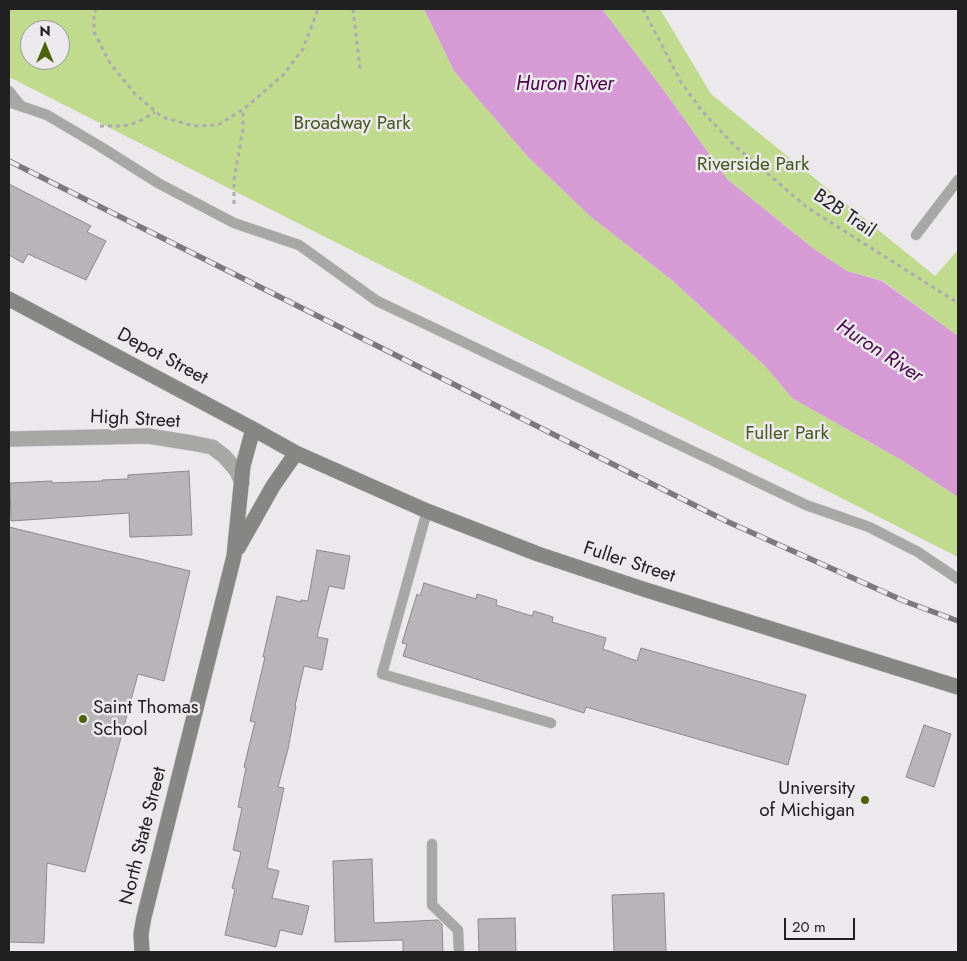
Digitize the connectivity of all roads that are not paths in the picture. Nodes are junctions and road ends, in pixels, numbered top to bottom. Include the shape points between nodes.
1 (9, 92) edge
2 (9, 102) edge
3 (21, 106) junction
4 (958, 180) edge
5 (916, 235) dead end
6 (9, 299) edge
7 (253, 429) junction
8 (9, 438) edge
9 (296, 453) junction
10 (242, 483) junction
11 (427, 511) junction
12 (234, 556) junction
13 (958, 579) edge
14 (958, 687) edge
15 (551, 723) dead end
16 (432, 844) dead end
17 (142, 952) edge
18 (459, 952) edge

1 - 3 lane
2 - 3 lane
3 - 13 lane via 47,114 158,183 241,226 299,245 377,301 806,505 869,527 918,552
4 - 5 lane
6 - 7 main road, Depot Street
7 - 9 main road, Depot Street
7 - 10 main road
8 - 10 street, High Street via 148,436 192,443 212,448 224,456
9 - 11 main road, Fuller Street
9 - 12 main road via 268,493
10 - 12 main road
11 - 14 main road, Fuller Street via 538,554 643,589
11 - 15 lane via 382,674
12 - 17 main road, North State Street via 144,917
16 - 18 lane via 432,905 458,930

